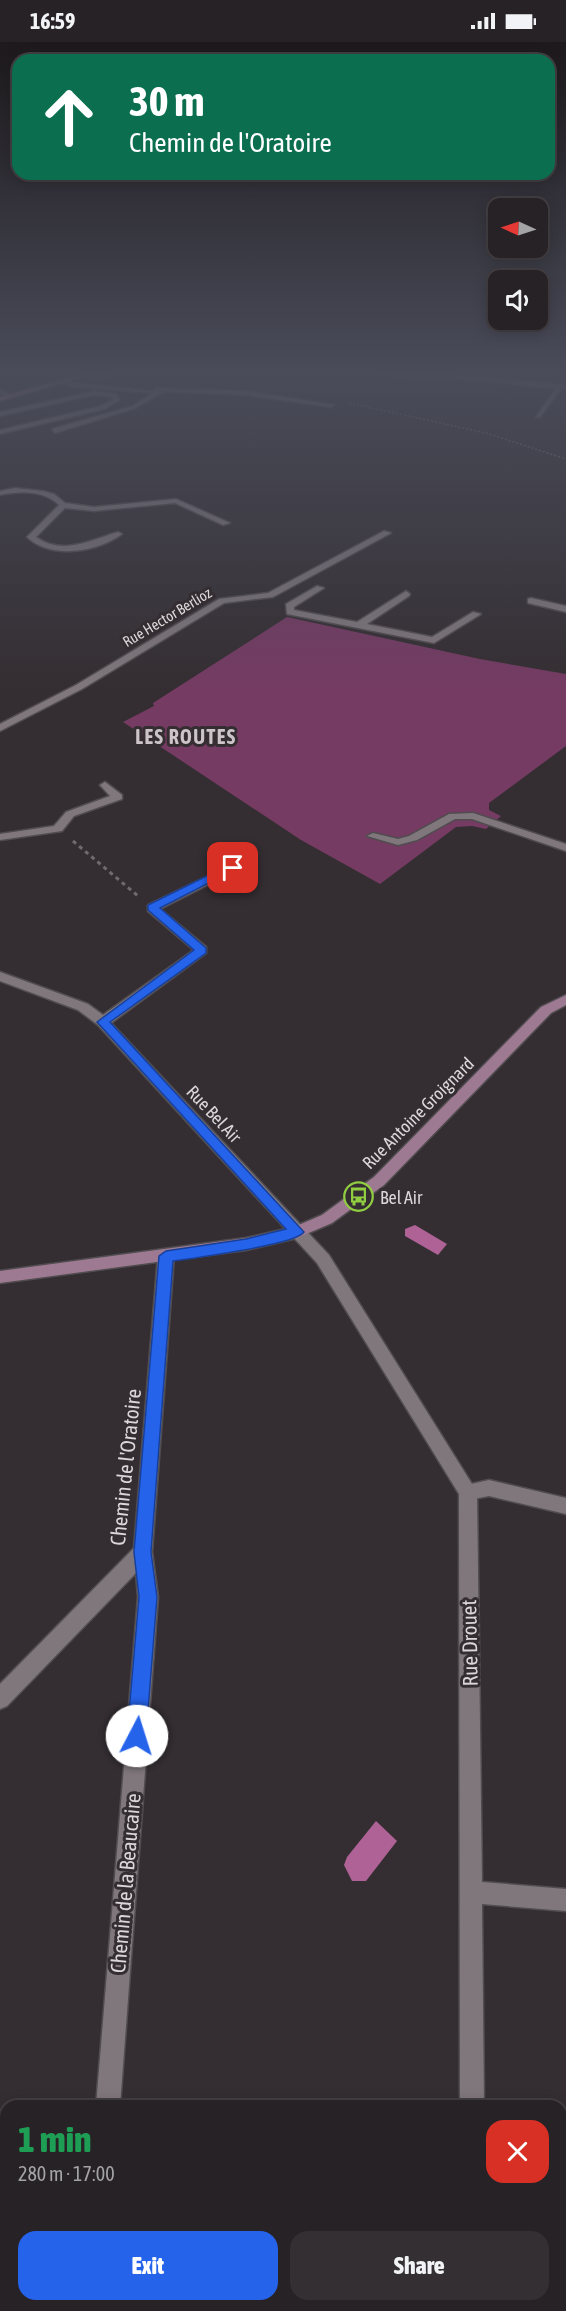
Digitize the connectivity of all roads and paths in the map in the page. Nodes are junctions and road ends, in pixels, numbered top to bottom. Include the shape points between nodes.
1 (0, 493) edge
2 (63, 505) junction
3 (226, 523) dead end
4 (387, 532) dead end
5 (118, 534) dead end
6 (320, 588) dead end
7 (406, 594) dead end
8 (270, 595) junction
9 (531, 601) dead end
10 (294, 603) junction
11 (566, 609) edge
12 (476, 614) dead end
13 (358, 626) junction
14 (0, 728) edge
15 (105, 785) dead end
16 (58, 829) junction
17 (372, 836) dead end
18 (0, 837) edge
19 (566, 848) edge
20 (233, 868) dead end
21 (152, 908) junction
22 (0, 976) edge
23 (566, 999) edge
24 (103, 1022) junction
25 (297, 1232) junction
26 (166, 1256) junction
27 (0, 1277) edge
28 (468, 1492) junction
29 (566, 1506) edge
30 (143, 1552) junction
31 (0, 1699) edge
32 (472, 1892) junction
33 (566, 1900) edge
34 (108, 2100) edge
35 (472, 2100) edge

1 - 2 street via 43,493
2 - 3 street via 94,509 176,501
2 - 5 street via 31,537 38,543 56,549 76,548
4 - 8 street, Rue Hector Berlioz
6 - 10 street
7 - 13 street
8 - 10 street
8 - 14 street, Rue Hector Berlioz via 222,601 79,687
9 - 11 street
10 - 13 street via 289,606 290,612 297,615
12 - 13 street via 434,640
15 - 16 street via 118,797 70,814
16 - 18 street
16 - 21 path
17 - 19 street via 398,842 453,816 473,816
20 - 21 street
21 - 24 street via 202,950
22 - 24 street, Rue Bel Air via 83,1007
23 - 25 main road, Rue Antoine Groignard via 546,1010 379,1180 327,1219
24 - 25 street, Rue Bel Air
25 - 26 main road, Rue Antoine Groignard
25 - 28 street via 323,1259
26 - 27 main road, Rue Antoine Groignard
26 - 30 street, Chemin de l'Oratoire
28 - 29 street via 489,1488
28 - 32 street, Rue Drouet
30 - 31 street, Chemin de l'Oratoire
30 - 34 street, Chemin de la Beaucaire via 148,1597
32 - 33 street
32 - 35 street, Rue Drouet

